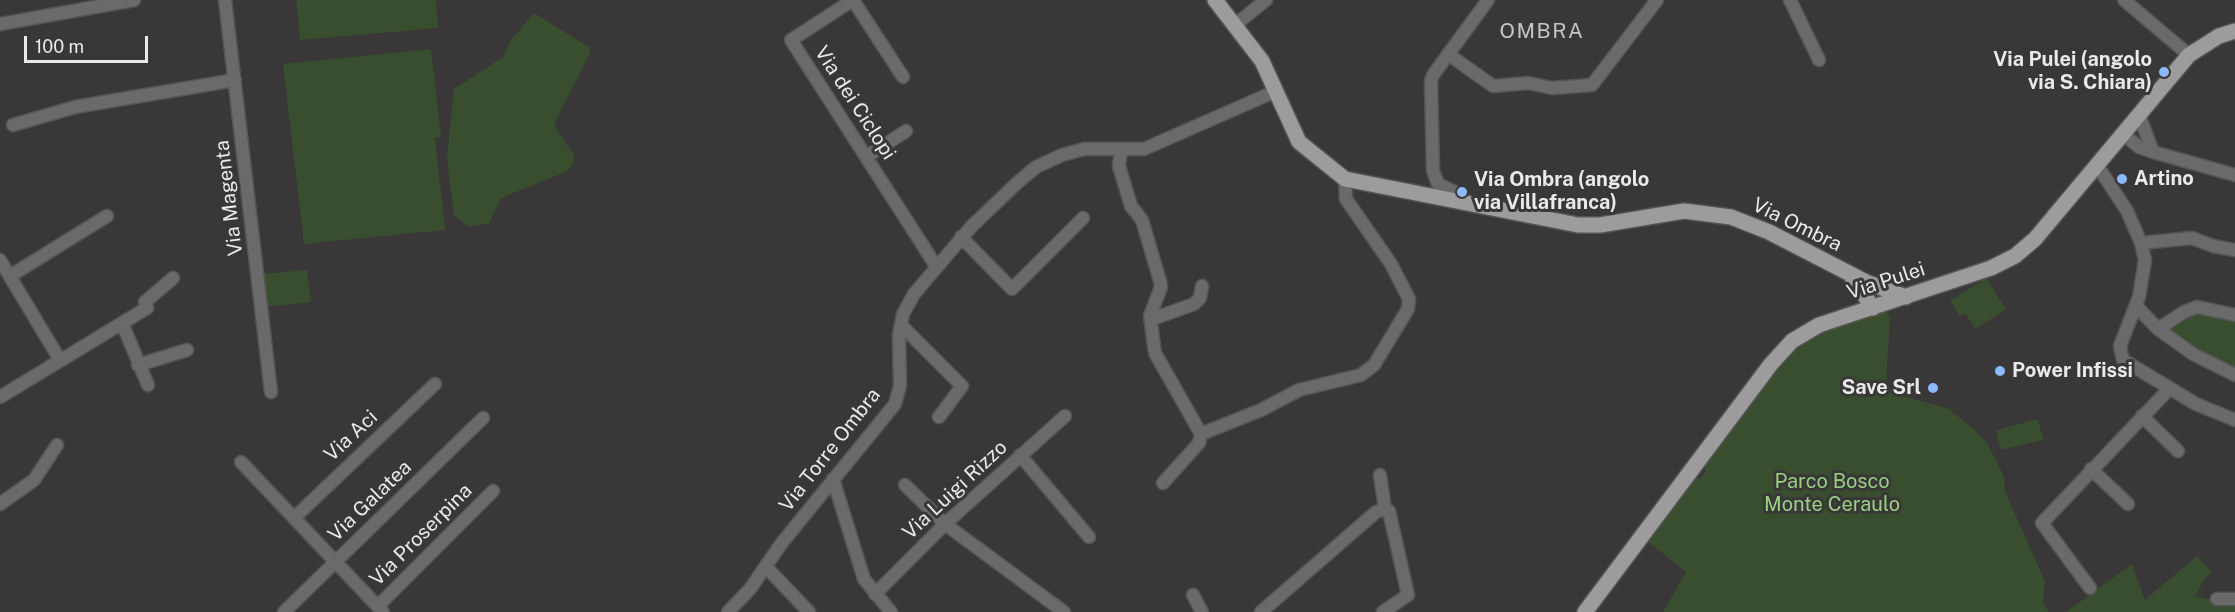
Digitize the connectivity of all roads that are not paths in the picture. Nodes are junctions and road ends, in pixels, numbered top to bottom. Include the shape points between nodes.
1 (134, 0) edge
2 (225, 0) edge
3 (1215, 0) edge
4 (1266, 0) edge
5 (1488, 0) edge
6 (1657, 0) edge
7 (1790, 0) edge
8 (2124, 0) edge
9 (0, 24) edge
10 (1235, 25) junction
11 (2235, 31) edge
12 (1448, 54) junction
13 (2189, 55) junction
14 (1819, 60) dead end
15 (903, 77) dead end
16 (235, 80) junction
17 (1276, 91) junction
18 (2139, 115) junction
19 (13, 125) dead end
20 (906, 131) dead end
21 (2123, 134) junction
22 (1121, 151) junction
23 (2153, 152) junction
24 (866, 157) junction
25 (2097, 165) junction
26 (2235, 175) edge
27 (1345, 179) junction
28 (1464, 204) junction
29 (107, 216) dead end
30 (1083, 218) dead end
31 (961, 237) junction
32 (2141, 243) junction
33 (2235, 250) edge
34 (0, 260) edge
35 (936, 266) junction
36 (10, 276) junction
37 (173, 278) dead end
38 (1202, 286) dead end
39 (1864, 286) junction
40 (1906, 297) junction
41 (2136, 306) junction
42 (1873, 308) junction
43 (1850, 315) junction
44 (2235, 315) edge
45 (1150, 316) junction
46 (122, 323) junction
47 (901, 325) junction
48 (2158, 329) junction
49 (187, 350) dead end
50 (60, 360) junction
51 (138, 365) junction
52 (2235, 375) edge
53 (435, 384) dead end
54 (148, 385) dead end
55 (2169, 389) junction
56 (271, 392) dead end
57 (0, 397) edge
58 (1065, 416) dead end
59 (2142, 416) junction
60 (939, 417) dead end
61 (483, 418) dead end
62 (2235, 420) edge
63 (1201, 434) junction
64 (57, 445) dead end
65 (2178, 451) dead end
66 (1020, 455) junction
67 (241, 462) dead end
68 (2091, 470) junction
69 (1380, 475) dead end
70 (833, 479) junction
71 (1163, 483) dead end
72 (905, 484) dead end
73 (493, 491) dead end
74 (0, 504) edge
75 (2128, 504) dead end
76 (1385, 509) junction
77 (294, 518) junction
78 (945, 524) junction
79 (1089, 537) dead end
80 (335, 562) junction
81 (766, 567) junction
82 (2090, 588) dead end
83 (875, 594) junction
84 (1193, 595) dead end
85 (2217, 599) dead end
86 (2235, 599) edge
87 (380, 609) edge
88 (284, 612) edge
89 (728, 612) edge
90 (809, 612) edge
91 (891, 612) edge
92 (1064, 612) edge
93 (1202, 612) edge
94 (1262, 612) edge
95 (1383, 612) edge
96 (1585, 612) edge

1 - 9 street
2 - 16 street, Via Magenta
3 - 10 main road, Via Ombra
4 - 10 street
5 - 12 street
6 - 12 street via 1592,85 1493,86
7 - 14 street
8 - 13 street
10 - 17 main road, Via Ombra via 1262,61
11 - 13 main road, Via Pulei
12 - 28 street via 1431,81 1432,171 1438,184 1459,194
13 - 18 main road, Via Pulei
15 - 24 street, Via dei Ciclopi via 853,0 791,40
16 - 19 street via 75,107
16 - 56 street, Via Magenta
17 - 22 street, Via Torre Ombra via 1160,144
17 - 27 main road, Via Ombra via 1299,142
18 - 21 main road, Via Pulei
18 - 23 street
20 - 24 street
21 - 23 street
21 - 25 main road, Via Pulei
22 - 31 street, Via Torre Ombra via 1084,149 1044,163 1022,178
22 - 45 street via 1119,166 1131,206 1142,220 1160,281
23 - 26 street
24 - 35 street, Via dei Ciclopi
25 - 32 street via 2119,196
25 - 40 main road, Via Pulei via 2035,239 2015,256
27 - 28 main road, Via Ombra
27 - 63 street via 1346,199 1391,264 1409,299 1408,309 1374,365 1361,375 1299,390
28 - 39 main road, Via Ombra via 1589,226 1671,212 1710,213 1747,222 1850,274
29 - 36 street
30 - 31 street via 1011,289
31 - 35 street, Via Torre Ombra
32 - 33 street via 2192,238
32 - 41 street via 2145,268
34 - 36 street
35 - 47 street, Via Torre Ombra via 914,294
36 - 50 street
37 - 46 street via 145,302 147,308
38 - 45 street via 1200,298 1194,304
39 - 40 main road
39 - 42 main road
39 - 43 main road
40 - 42 main road, Via Pulei
41 - 48 street
41 - 55 street via 2120,353 2128,365
42 - 43 main road, Via Pulei
43 - 96 main road, Via Pulei via 1819,325 1782,350
44 - 48 street via 2197,308
45 - 63 street via 1155,353 1164,374
46 - 50 street
46 - 51 street via 131,338
47 - 60 street via 962,386
47 - 70 street, Via Torre Ombra via 900,386 895,404
48 - 52 street via 2193,354
49 - 51 street
50 - 57 street
51 - 54 street
53 - 77 street, Via Aci
55 - 59 street
55 - 62 street
58 - 66 street, Via Luigi Rizzo
59 - 65 street
59 - 68 street
61 - 80 street, Via Galatea
63 - 71 street via 1199,443
64 - 74 street via 34,480
66 - 78 street, Via Luigi Rizzo
66 - 79 street
67 - 77 street
68 - 75 street
68 - 82 street via 2042,522
69 - 76 street
70 - 81 street, Via Torre Ombra
70 - 83 street via 864,579
72 - 78 street
73 - 87 street, Via Proserpina
76 - 94 street via 1376,512
76 - 95 street via 1389,511 1413,591
77 - 80 street
78 - 83 street, Via Luigi Rizzo
78 - 92 street
80 - 87 street
80 - 88 street, Via Galatea
81 - 89 street, Via Torre Ombra
81 - 90 street
83 - 91 street
84 - 93 street
85 - 86 street

